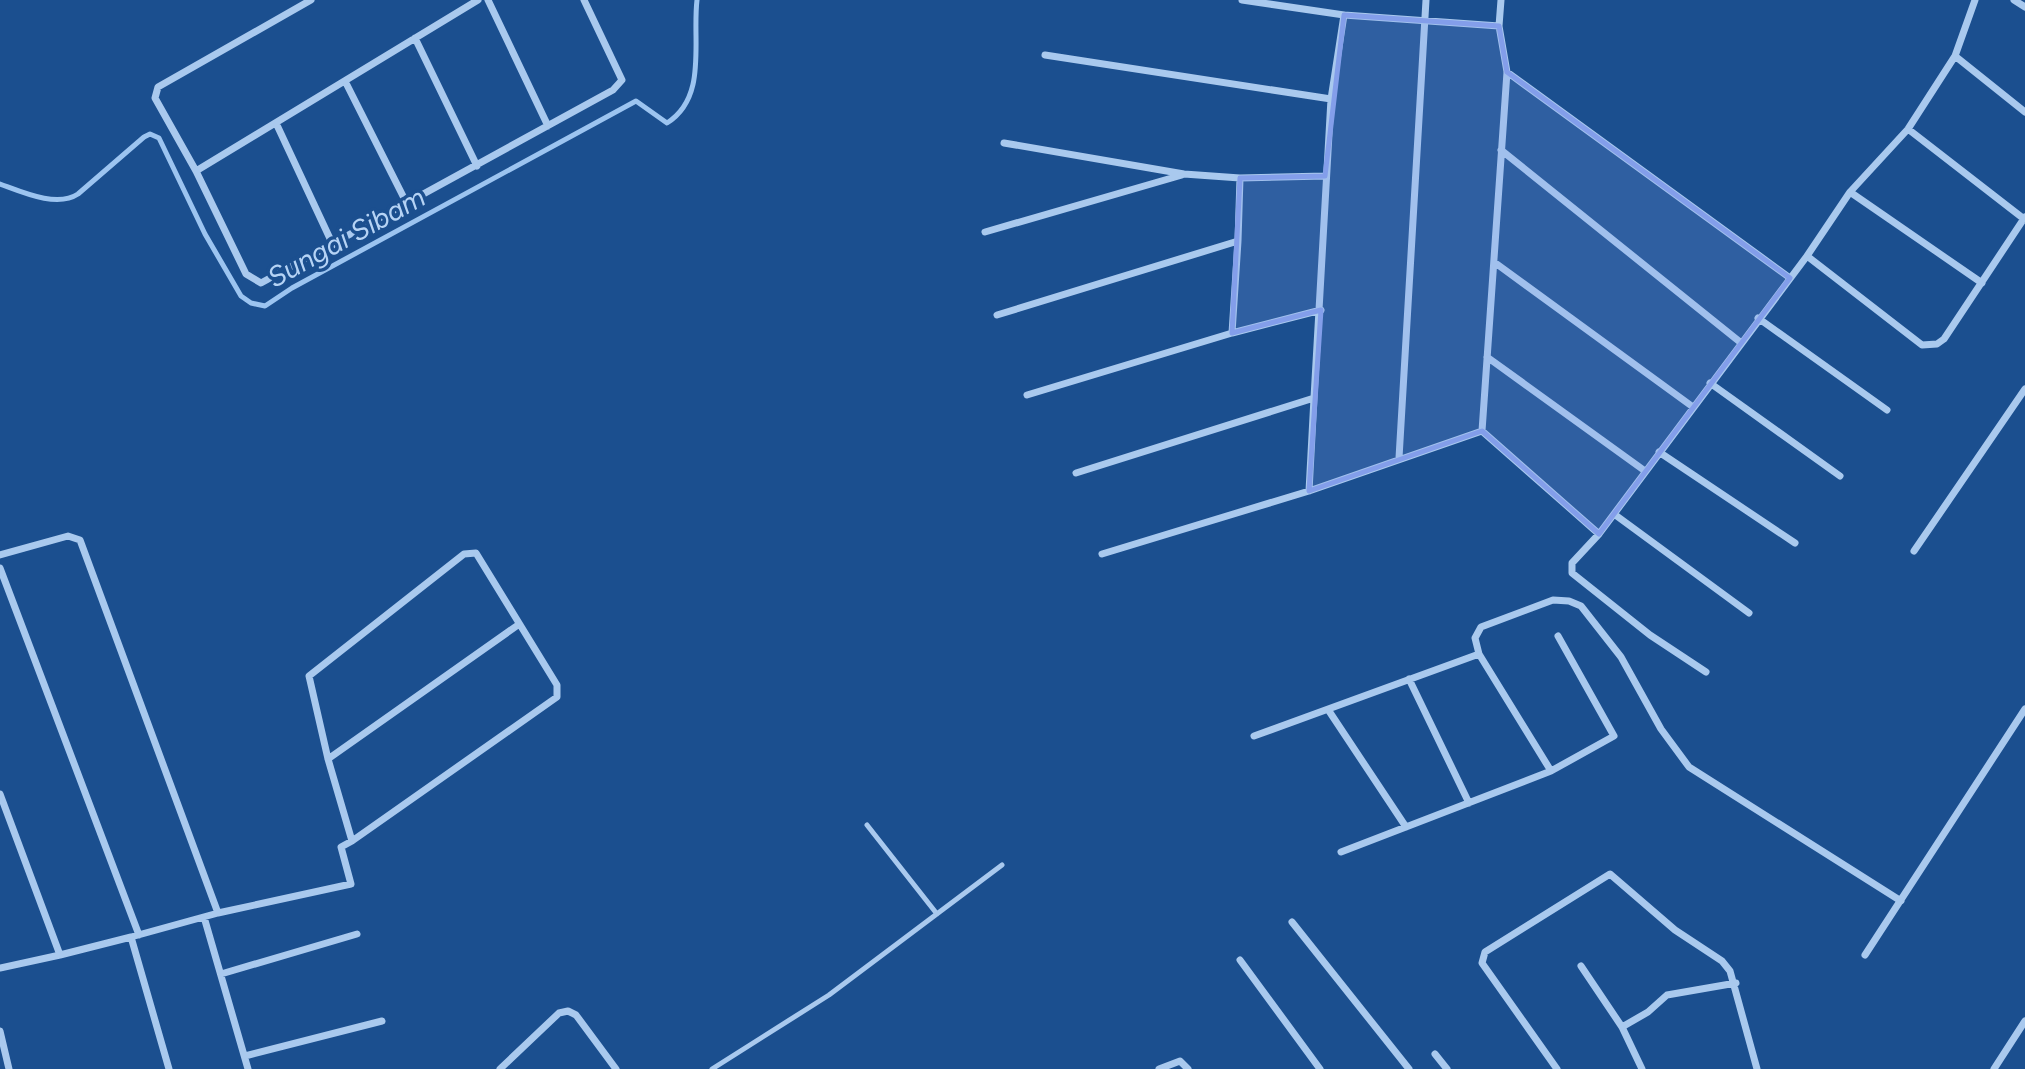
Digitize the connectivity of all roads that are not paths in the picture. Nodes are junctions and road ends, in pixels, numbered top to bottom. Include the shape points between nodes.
1 (311, 0) edge
2 (478, 0) edge
3 (488, 0) edge
4 (1242, 0) edge
5 (1426, 0) edge
6 (1501, 0) edge
7 (1975, 0) edge
8 (2014, 0) edge
9 (586, 2) edge
10 (2025, 8) edge
11 (1344, 15) junction
12 (1425, 20) junction
13 (1499, 26) junction
14 (415, 38) junction
15 (1045, 55) dead end
16 (1955, 56) junction
17 (1507, 72) junction
18 (345, 81) junction
19 (1331, 99) junction
20 (2025, 112) edge
21 (276, 123) junction
22 (548, 126) junction
23 (1908, 129) junction
24 (1004, 143) dead end
25 (1501, 150) junction
26 (477, 166) junction
27 (196, 172) junction
28 (1184, 174) junction
29 (1325, 176) junction
30 (1240, 178) junction
31 (1850, 192) junction
32 (407, 204) junction
33 (2024, 218) edge
34 (985, 232) dead end
35 (1238, 241) junction
36 (332, 246) junction
37 (1807, 256) junction
38 (1494, 262) junction
39 (1790, 278) junction
40 (1982, 283) junction
41 (1321, 310) junction
42 (997, 315) dead end
43 (1758, 318) junction
44 (1232, 333) junction
45 (1740, 342) junction
46 (1487, 357) junction
47 (1710, 383) junction
48 (2025, 389) edge
49 (1027, 395) dead end
50 (1314, 398) junction
51 (1693, 407) junction
52 (1887, 410) dead end
53 (1482, 431) junction
54 (1659, 452) junction
55 (1399, 458) junction
56 (1645, 471) junction
57 (1076, 473) dead end
58 (1840, 476) dead end
59 (1309, 491) junction
60 (1614, 514) junction
61 (1599, 534) junction
62 (1794, 543) dead end
63 (1914, 551) dead end
64 (1102, 554) dead end
65 (0, 555) edge
66 (0, 568) edge
67 (1749, 613) dead end
68 (518, 625) junction
69 (1558, 636) dead end
70 (1479, 654) junction
71 (1706, 672) dead end
72 (1409, 679) junction
73 (2025, 709) edge
74 (1329, 711) junction
75 (1254, 736) dead end
76 (328, 759) junction
77 (1551, 771) junction
78 (0, 794) edge
79 (1469, 803) junction
80 (867, 825) dead end
81 (1406, 827) junction
82 (352, 841) junction
83 (1341, 852) dead end
84 (1002, 865) dead end
85 (1901, 901) junction
86 (218, 913) junction
87 (937, 914) junction
88 (204, 917) junction
89 (1292, 922) dead end
90 (357, 933) dead end
91 (135, 936) junction
92 (60, 955) junction
93 (1865, 955) dead end
94 (1240, 960) dead end
95 (1581, 966) dead end
96 (0, 968) edge
97 (221, 974) junction
98 (1736, 983) junction
99 (382, 1021) dead end
100 (2025, 1021) edge
101 (1622, 1027) junction
102 (0, 1031) edge
103 (1435, 1054) dead end
104 (245, 1056) junction
105 (1553, 1068) edge
106 (9, 1069) edge
107 (169, 1069) edge
108 (248, 1069) edge
109 (500, 1069) edge
110 (616, 1069) edge
111 (712, 1069) edge
112 (1160, 1069) edge
113 (1188, 1069) edge
114 (1320, 1069) edge
115 (1409, 1069) edge
116 (1447, 1069) edge
117 (1642, 1069) edge
118 (1756, 1069) edge
119 (1994, 1069) edge

1 - 27 street via 158,87 155,98 160,111
2 - 14 street
3 - 22 street
4 - 11 street
5 - 12 street
6 - 13 street
7 - 16 street
8 - 10 street
9 - 22 street via 622,80 613,90
11 - 12 street
11 - 19 street
12 - 13 street
12 - 55 street
13 - 17 street
14 - 18 street
14 - 26 street
15 - 19 street
16 - 20 street
16 - 23 street
17 - 25 street
17 - 39 street
18 - 21 street
18 - 32 street
19 - 29 street
21 - 27 street
21 - 36 street
22 - 26 street
23 - 31 street
23 - 33 street
24 - 28 street
25 - 38 street
25 - 45 street
26 - 32 street
27 - 36 street via 246,274 261,283
28 - 30 street
28 - 34 street
29 - 30 street
29 - 41 street
30 - 35 street
31 - 37 street
31 - 40 street
32 - 36 street
33 - 40 street
35 - 42 street
35 - 44 street
37 - 39 street
37 - 40 street via 1922,345 1944,339
38 - 46 street
38 - 51 street
39 - 43 street
41 - 44 street
41 - 50 street
43 - 45 street
43 - 52 street
44 - 49 street
45 - 47 street
46 - 53 street
46 - 56 street
47 - 51 street
47 - 58 street
48 - 63 street
50 - 57 street
50 - 59 street
51 - 54 street
53 - 55 street
53 - 61 street
54 - 56 street
54 - 62 street
55 - 59 street
56 - 60 street
59 - 64 street
60 - 61 street
60 - 67 street
61 - 71 street via 1572,563 1572,573 1650,635
65 - 86 street via 68,536 80,540
66 - 91 street
68 - 76 street
68 - 76 street via 476,553 464,554 313,670 309,682
68 - 82 street via 557,685 557,697
69 - 77 street via 1614,736
70 - 72 street
70 - 77 street
70 - 85 street via 1475,638 1481,627 1553,600 1575,603 1621,657 1661,729 1689,767
72 - 74 street
72 - 79 street
73 - 85 street
74 - 75 street
74 - 81 street
76 - 82 street
77 - 79 street
78 - 92 street
79 - 81 street
80 - 87 lane
81 - 83 street
82 - 86 street via 340,849 351,884
84 - 87 lane
85 - 93 street
86 - 88 street
87 - 111 lane via 800,1015
88 - 91 street
88 - 97 street
89 - 115 street
90 - 97 street
91 - 92 street
91 - 107 street
92 - 96 street
94 - 114 street
95 - 101 street
97 - 104 street
98 - 101 street via 1667,995
98 - 105 street via 1722,961 1664,921 1614,874 1606,875 1482,957
98 - 118 street
99 - 104 street
100 - 119 street
101 - 117 street
102 - 106 street
103 - 116 street
104 - 108 street
109 - 110 street via 558,1013 568,1011 576,1015
112 - 113 street via 1180,1061

